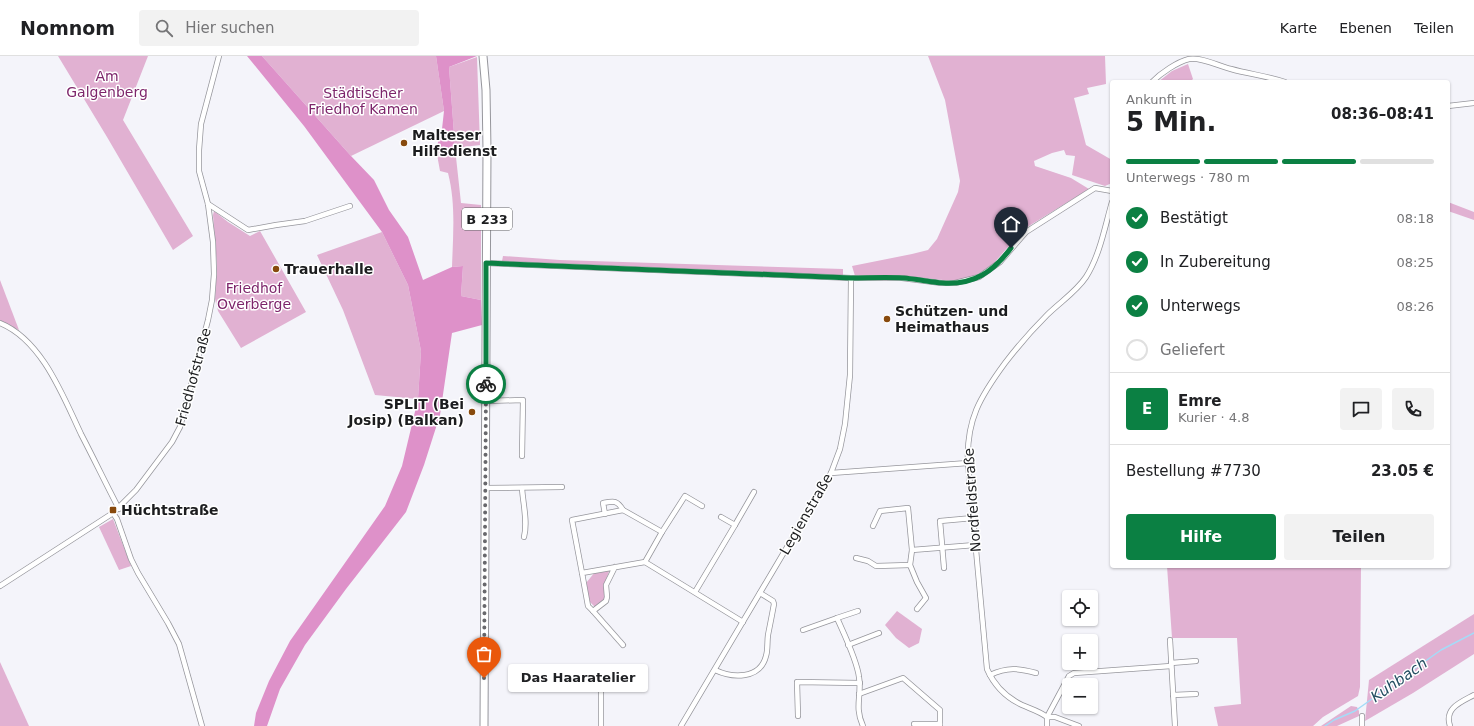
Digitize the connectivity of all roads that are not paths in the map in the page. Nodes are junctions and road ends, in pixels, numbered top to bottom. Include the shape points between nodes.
1 (219, 56) edge
2 (483, 56) edge
3 (1196, 57) edge
4 (1155, 80) edge
5 (1277, 80) edge
6 (1474, 102) edge
7 (1450, 106) edge
8 (1110, 191) edge
9 (208, 204) junction
10 (350, 206) dead end
11 (1110, 209) edge
12 (486, 263) junction
13 (851, 278) junction
14 (0, 323) edge
15 (486, 401) junction
16 (522, 456) dead end
17 (968, 463) junction
18 (831, 473) junction
19 (562, 487) dead end
20 (485, 488) junction
21 (522, 488) junction
22 (754, 492) dead end
23 (702, 506) dead end
24 (119, 509) junction
25 (623, 510) junction
26 (113, 513) junction
27 (605, 514) junction
28 (721, 517) dead end
29 (973, 518) junction
30 (735, 525) junction
31 (873, 526) dead end
32 (662, 532) junction
33 (524, 537) dead end
34 (975, 545) junction
35 (943, 548) junction
36 (912, 550) junction
37 (856, 558) dead end
38 (645, 562) junction
39 (910, 565) junction
40 (615, 566) junction
41 (944, 568) dead end
42 (582, 573) junction
43 (0, 586) edge
44 (695, 592) junction
45 (760, 593) junction
46 (917, 609) dead end
47 (593, 611) junction
48 (858, 611) dead end
49 (837, 618) junction
50 (743, 622) junction
51 (803, 630) dead end
52 (880, 633) dead end
53 (1170, 640) dead end
54 (623, 644) dead end
55 (848, 645) junction
56 (1196, 661) dead end
57 (1171, 664) junction
58 (715, 670) junction
59 (1036, 673) dead end
60 (990, 675) junction
61 (560, 680) dead end
62 (860, 683) junction
63 (859, 694) junction
64 (1196, 694) dead end
65 (1173, 695) junction
66 (1474, 695) edge
67 (798, 716) dead end
68 (1362, 716) dead end
69 (1048, 717) junction
70 (914, 724) dead end
71 (940, 725) edge
72 (202, 726) edge
73 (484, 726) edge
74 (601, 726) edge
75 (681, 726) edge
76 (863, 726) edge
77 (1047, 726) edge
78 (1079, 726) edge
79 (1175, 726) edge
80 (1362, 726) edge
81 (1450, 726) edge

1 - 9 street, Friedhofstraße via 199,136 199,171
2 - 12 main road, B 233 via 487,143
3 - 4 street via 1169,69
3 - 5 street via 1230,69
6 - 7 street
8 - 13 street via 1095,188 1026,232 1000,262 979,277 955,283 902,278
9 - 10 street via 248,230 305,221
9 - 24 street, Friedhofstraße via 214,258 212,300 183,418 172,442
11 - 17 street, Nordfeldstraße via 1087,276 1028,335 982,396 970,431
12 - 13 street
12 - 15 main road, B 233
13 - 18 street, Legienstraße via 850,375 845,424 840,449
14 - 24 street via 28,342 49,370
15 - 16 street via 523,400
15 - 20 main road, B 233
17 - 18 street
17 - 29 street, Nordfeldstraße
18 - 45 street, Legienstraße
19 - 21 street
20 - 21 street
20 - 73 main road, B 233
21 - 33 street via 526,533
22 - 30 street
23 - 32 street via 685,496
24 - 26 street, Friedhofstraße
25 - 27 street
25 - 27 street via 620,504 614,501 603,503
25 - 32 street
26 - 43 street, Friedhofstraße
26 - 72 street via 131,560 179,644
27 - 42 street via 572,520
28 - 30 street
29 - 34 street, Nordfeldstraße
29 - 35 street via 940,521
30 - 44 street
31 - 36 street via 880,511 908,508
32 - 38 street
34 - 35 street
34 - 60 street, Nordfeldstraße via 986,662
35 - 36 street
35 - 41 street
36 - 39 street
37 - 39 street via 876,566
38 - 40 street
38 - 44 street
39 - 46 street via 926,598
40 - 42 street
40 - 47 street via 606,585 606,601
42 - 47 street via 588,606
44 - 50 street
45 - 50 street, Legienstraße
45 - 58 street via 774,604 767,654 763,664 752,673 741,676
47 - 54 street
48 - 49 street
49 - 51 street
49 - 55 street
50 - 58 street, Legienstraße
52 - 55 street
53 - 57 street
55 - 62 street
56 - 57 street
57 - 65 street
57 - 69 street via 1074,673 1069,676
58 - 75 street, Legienstraße
59 - 60 street via 1023,669 1003,669
60 - 69 street, Nordfeldstraße via 997,687 1008,697
61 - 74 street via 600,680
62 - 63 street
62 - 67 street via 797,682
63 - 71 street via 903,678 940,710
63 - 76 street via 859,718
64 - 65 street
65 - 79 street
66 - 81 street via 1451,710 1448,718
68 - 80 street
69 - 77 street
69 - 78 street, Nordfeldstraße
70 - 71 street

